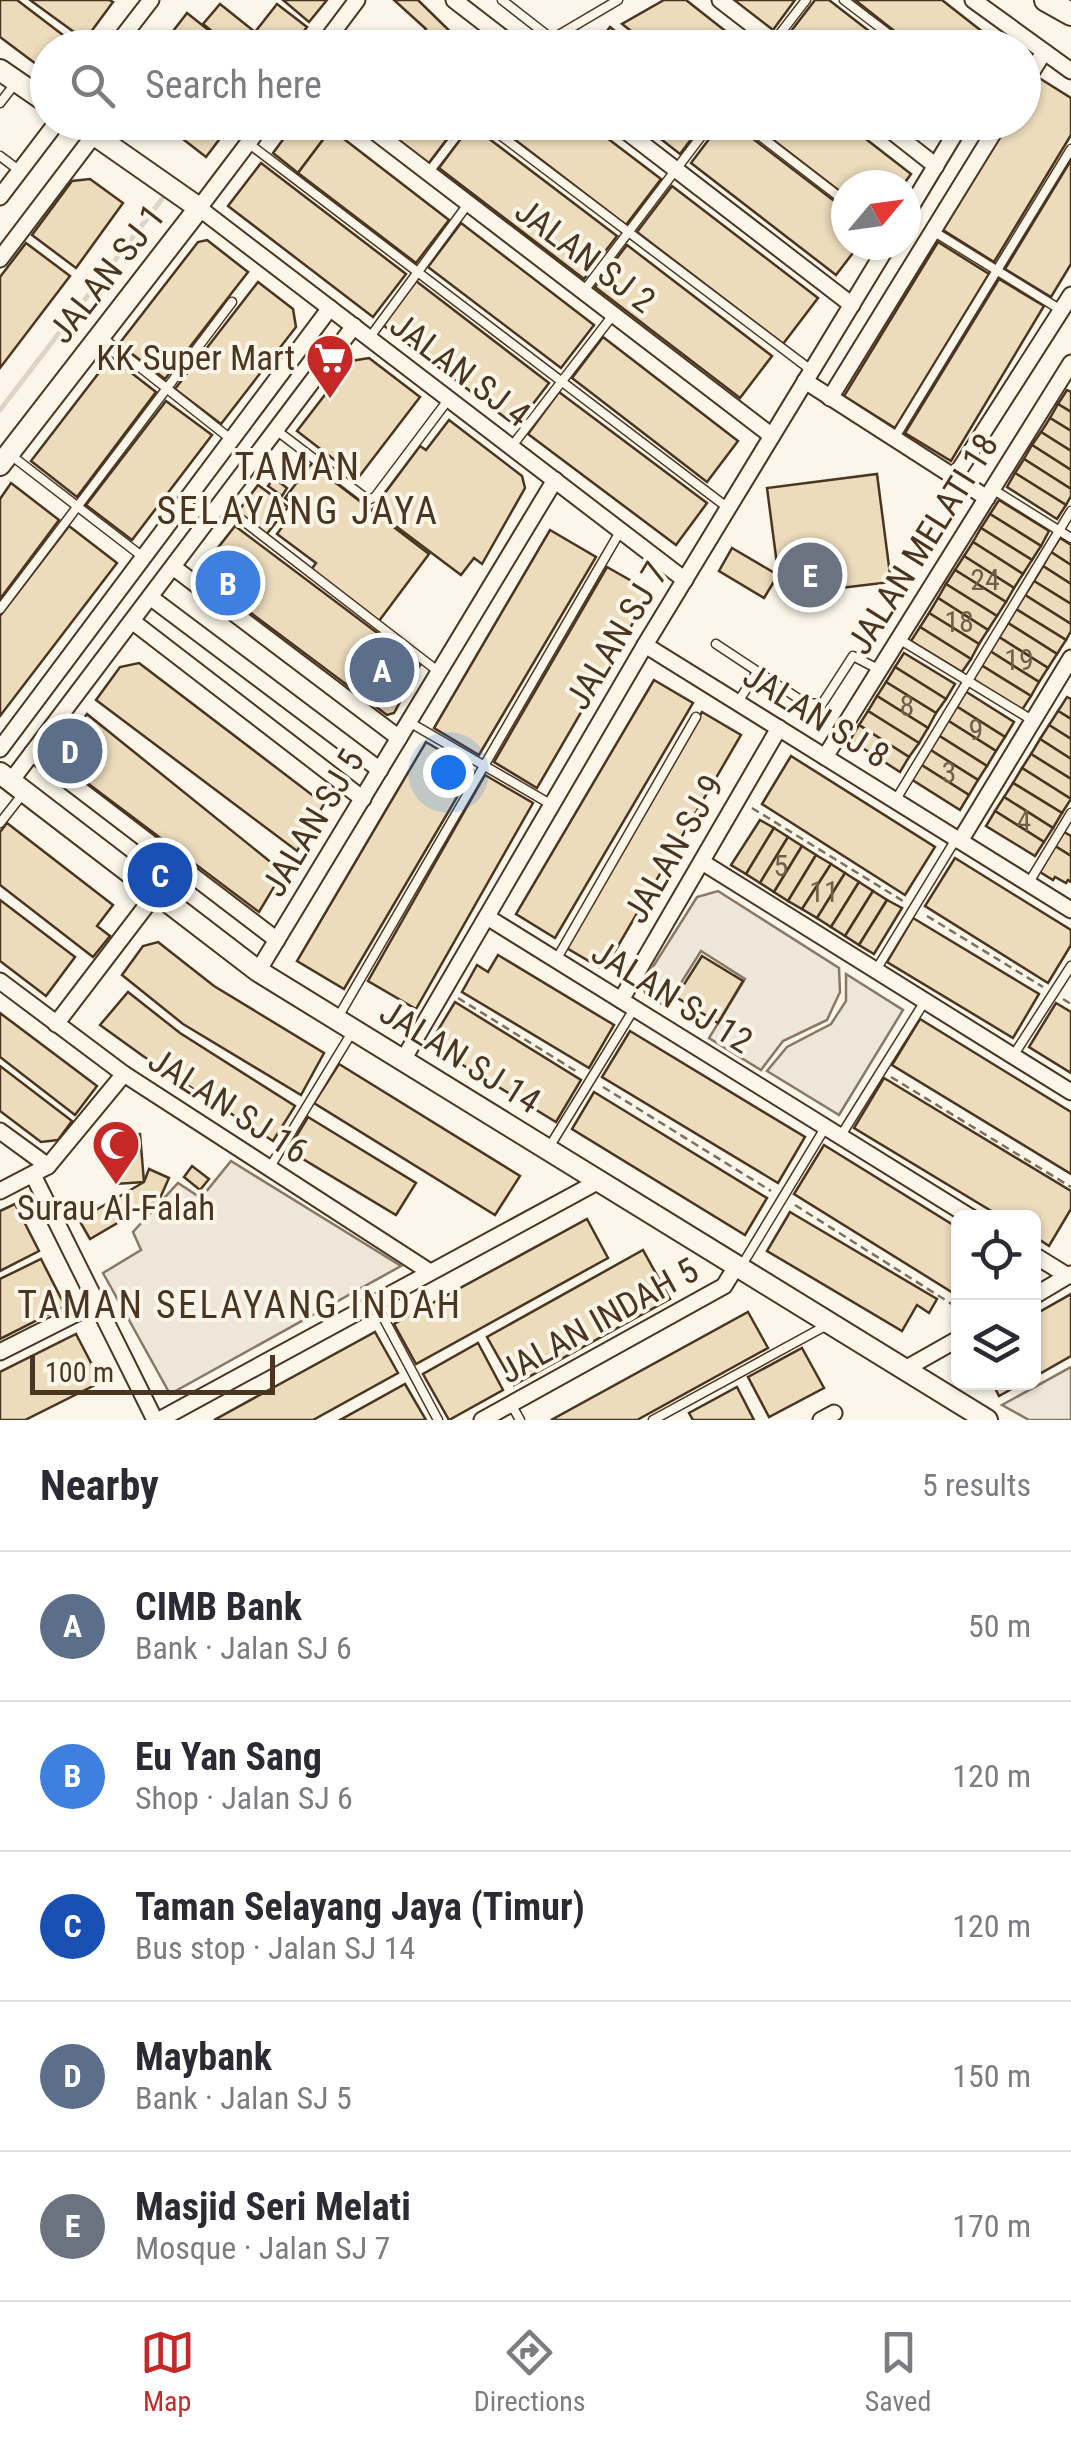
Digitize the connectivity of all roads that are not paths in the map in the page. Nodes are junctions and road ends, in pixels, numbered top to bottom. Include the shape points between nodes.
1 (357, 0) edge
2 (454, 0) edge
3 (502, 0) edge
4 (618, 0) edge
5 (720, 0) edge
6 (806, 0) edge
7 (844, 0) edge
8 (973, 0) edge
9 (1046, 0) edge
10 (149, 1) edge
11 (1071, 14) edge
12 (127, 30) edge
13 (334, 30) edge
14 (493, 30) edge
15 (540, 30) edge
16 (567, 30) edge
17 (756, 30) edge
18 (786, 30) edge
19 (883, 30) edge
20 (1014, 30) edge
21 (1041, 50) edge
22 (1044, 52) junction
23 (1041, 57) edge
24 (1071, 72) edge
25 (9, 76) edge
26 (30, 91) edge
27 (0, 103) edge
28 (44, 140) edge
29 (90, 140) edge
30 (101, 140) edge
31 (250, 140) edge
32 (385, 140) edge
33 (453, 140) edge
34 (507, 140) edge
35 (637, 140) edge
36 (698, 140) edge
37 (765, 140) edge
38 (903, 140) edge
39 (951, 140) edge
40 (989, 140) edge
41 (248, 143) junction
42 (1071, 149) edge
43 (0, 156) edge
44 (936, 166) junction
45 (676, 170) junction
46 (20, 172) junction
47 (428, 173) junction
48 (831, 190) edge
49 (921, 190) edge
50 (0, 197) edge
51 (468, 204) junction
52 (199, 208) junction
53 (933, 232) junction
54 (628, 233) junction
55 (0, 259) edge
56 (879, 260) edge
57 (996, 270) junction
58 (418, 272) junction
59 (583, 292) junction
60 (1071, 295) edge
61 (232, 302) dead end
62 (852, 305) junction
63 (330, 308) junction
64 (1061, 310) junction
65 (613, 315) junction
66 (354, 326) junction
67 (100, 336) junction
68 (369, 338) junction
69 (1071, 363) edge
70 (808, 376) junction
71 (562, 381) junction
72 (167, 388) junction
73 (830, 398) junction
74 (449, 399) junction
75 (276, 430) junction
76 (772, 436) junction
77 (894, 438) junction
78 (232, 440) junction
79 (511, 447) junction
80 (4, 459) edge
81 (954, 478) junction
82 (555, 480) junction
83 (990, 494) junction
84 (220, 504) junction
85 (78, 507) junction
86 (728, 508) junction
87 (1071, 511) edge
88 (620, 530) junction
89 (1059, 530) junction
90 (1071, 538) edge
91 (144, 558) junction
92 (173, 567) junction
93 (685, 580) junction
94 (150, 597) junction
95 (0, 609) edge
96 (132, 621) junction
97 (900, 639) junction
98 (716, 644) dead end
99 (645, 645) junction
100 (1069, 666) edge
101 (880, 670) junction
102 (439, 672) junction
103 (757, 672) junction
104 (968, 681) junction
105 (738, 703) junction
106 (696, 717) dead end
107 (1033, 721) junction
108 (409, 722) junction
109 (779, 728) junction
110 (399, 738) junction
111 (0, 749) edge
112 (32, 753) junction
113 (826, 758) junction
114 (484, 766) junction
115 (380, 770) junction
116 (12, 782) edge
117 (362, 798) junction
118 (895, 801) junction
119 (552, 805) junction
120 (1071, 813) edge
121 (0, 823) edge
122 (958, 840) junction
123 (702, 862) junction
124 (1028, 884) junction
125 (156, 893) junction
126 (1071, 910) edge
127 (487, 916) junction
128 (277, 940) junction
129 (556, 960) junction
130 (1071, 966) edge
131 (876, 970) junction
132 (258, 971) junction
133 (0, 981) edge
134 (925, 1001) junction
135 (628, 1005) junction
136 (56, 1024) junction
137 (345, 1025) junction
138 (1014, 1056) junction
139 (403, 1060) junction
140 (124, 1074) junction
141 (1071, 1092) edge
142 (0, 1132) edge
143 (833, 1132) junction
144 (548, 1150) junction
145 (48, 1166) junction
146 (268, 1169) junction
147 (33, 1175) junction
148 (598, 1180) junction
149 (0, 1191) edge
150 (959, 1210) edge
151 (1041, 1259) edge
152 (738, 1266) junction
153 (430, 1272) junction
154 (1070, 1275) edge
155 (1041, 1292) edge
156 (97, 1302) junction
157 (375, 1302) junction
158 (831, 1324) junction
159 (951, 1343) edge
160 (0, 1352) edge
161 (904, 1370) junction
162 (511, 1404) junction
163 (157, 1420) edge
164 (438, 1420) edge
165 (482, 1420) edge
166 (520, 1420) edge
167 (653, 1420) edge
168 (987, 1420) edge

1 - 13 street
2 - 14 street
3 - 15 lane
4 - 16 lane
5 - 17 street
6 - 18 lane
7 - 19 lane
8 - 20 street
9 - 11 main road
10 - 12 street
21 - 22 street
22 - 23 street
22 - 24 street
25 - 26 street
25 - 27 lane
28 - 46 street
29 - 55 street
30 - 52 street
31 - 41 street, JALAN SJ 1
32 - 47 street, JALAN SJ 2
33 - 47 lane
34 - 54 lane
35 - 45 street
36 - 45 lane
37 - 48 lane
38 - 44 street
39 - 44 street
40 - 53 street
41 - 52 street, JALAN SJ 1
41 - 58 lane
42 - 57 lane
43 - 46 lane
44 - 49 street
45 - 54 lane
45 - 62 street
46 - 50 street
47 - 51 street, JALAN SJ 2
51 - 58 lane
51 - 59 street, JALAN SJ 2
52 - 63 street, JALAN SJ 4
52 - 67 street, JALAN SJ 1
53 - 57 lane
53 - 73 street
54 - 59 lane
54 - 70 lane
56 - 62 street, JALAN SJ 7
57 - 64 lane
57 - 77 lane
58 - 68 lane
58 - 71 lane
59 - 65 street, JALAN SJ 2
60 - 64 street
61 - 72 lane
62 - 70 street, JALAN SJ 7
63 - 66 street, JALAN SJ 4
63 - 78 street
64 - 81 street
65 - 71 lane
65 - 76 street, JALAN SJ 2
66 - 68 street, JALAN SJ 4
66 - 75 street
67 - 72 lane
67 - 80 street, JALAN SJ 1
68 - 74 street, JALAN SJ 4
69 - 83 street, JALAN MELATI 18
70 - 73 street
70 - 76 street, JALAN SJ 7
71 - 79 lane
71 - 86 lane
72 - 78 lane
72 - 85 lane
73 - 77 street
74 - 75 lane via 368,500
74 - 79 street, JALAN SJ 4
75 - 84 street
76 - 86 street, JALAN SJ 7
77 - 81 street
78 - 91 street
79 - 82 street, JALAN SJ 4
80 - 85 lane
81 - 83 street
82 - 88 street, JALAN SJ 4
82 - 102 street, JALAN SJ 5
83 - 89 lane
83 - 97 street, JALAN MELATI 18
84 - 92 street
84 - 102 lane
85 - 91 lane
85 - 95 lane
86 - 93 street, JALAN SJ 7
87 - 89 lane
88 - 93 street, JALAN SJ 4
88 - 114 lane
89 - 90 lane
89 - 104 lane
91 - 111 street
92 - 94 street
92 - 110 street
93 - 99 street, JALAN SJ 7
94 - 96 street
94 - 115 street
96 - 112 street
96 - 117 street
97 - 101 street, JALAN MELATI 18
97 - 104 lane
98 - 103 lane
99 - 105 street, JALAN SJ 8
99 - 119 street, JALAN SJ 7
100 - 107 street
101 - 103 lane via 853,656 815,705
101 - 113 street, JALAN MELATI 18
102 - 108 street, JALAN SJ 5
103 - 105 lane
104 - 107 lane
104 - 118 lane
105 - 109 street, JALAN SJ 8
106 - 129 lane
107 - 122 street
108 - 110 street, JALAN SJ 5
108 - 114 lane
109 - 113 street, JALAN SJ 8
109 - 123 street, JALAN SJ 9
110 - 115 street, JALAN SJ 5
112 - 116 street
112 - 128 street, JALAN SJ 5
113 - 118 street, JALAN SJ 8
114 - 119 lane
114 - 137 lane
115 - 117 street, JALAN SJ 5
116 - 121 lane
116 - 125 street, JALAN SJ 14
117 - 128 street, JALAN SJ 5
118 - 122 street, JALAN SJ 8
119 - 127 street, JALAN SJ 7
120 - 124 lane
122 - 124 street, JALAN SJ 8
122 - 131 lane
123 - 131 street
123 - 135 street, JALAN SJ 9
124 - 126 street, JALAN SJ 8
125 - 132 street, JALAN SJ 14
125 - 136 street
127 - 129 street, JALAN SJ 12
127 - 139 street, JALAN SJ 7
128 - 132 street, JALAN SJ 5
129 - 135 street, JALAN SJ 12
130 - 138 lane
131 - 134 street
132 - 137 street, JALAN SJ 14
133 - 136 street, JALAN SJ 16
134 - 138 street
134 - 143 lane
135 - 143 street, JALAN SJ 12
135 - 144 lane
136 - 140 street, JALAN SJ 16
137 - 139 street, JALAN SJ 14
137 - 146 lane
138 - 141 street
139 - 144 street, JALAN SJ 14
140 - 145 street
140 - 146 street, JALAN SJ 16
142 - 145 street
143 - 150 street, JALAN SJ 12
143 - 152 lane
144 - 148 street, JALAN SJ 14
145 - 147 street
146 - 153 street, JALAN SJ 16
147 - 149 street
147 - 156 street
148 - 152 street, JALAN SJ 14
148 - 153 street
151 - 154 street
152 - 158 street, JALAN SJ 14
152 - 162 street, JALAN INDAH 5 via 724,1286
153 - 157 street
154 - 155 street
156 - 160 street
156 - 163 street
157 - 163 street
157 - 164 lane
158 - 161 street, JALAN SJ 14
158 - 167 lane
159 - 161 street
161 - 168 street, JALAN SJ 14
162 - 165 street, JALAN INDAH 5
162 - 166 lane

